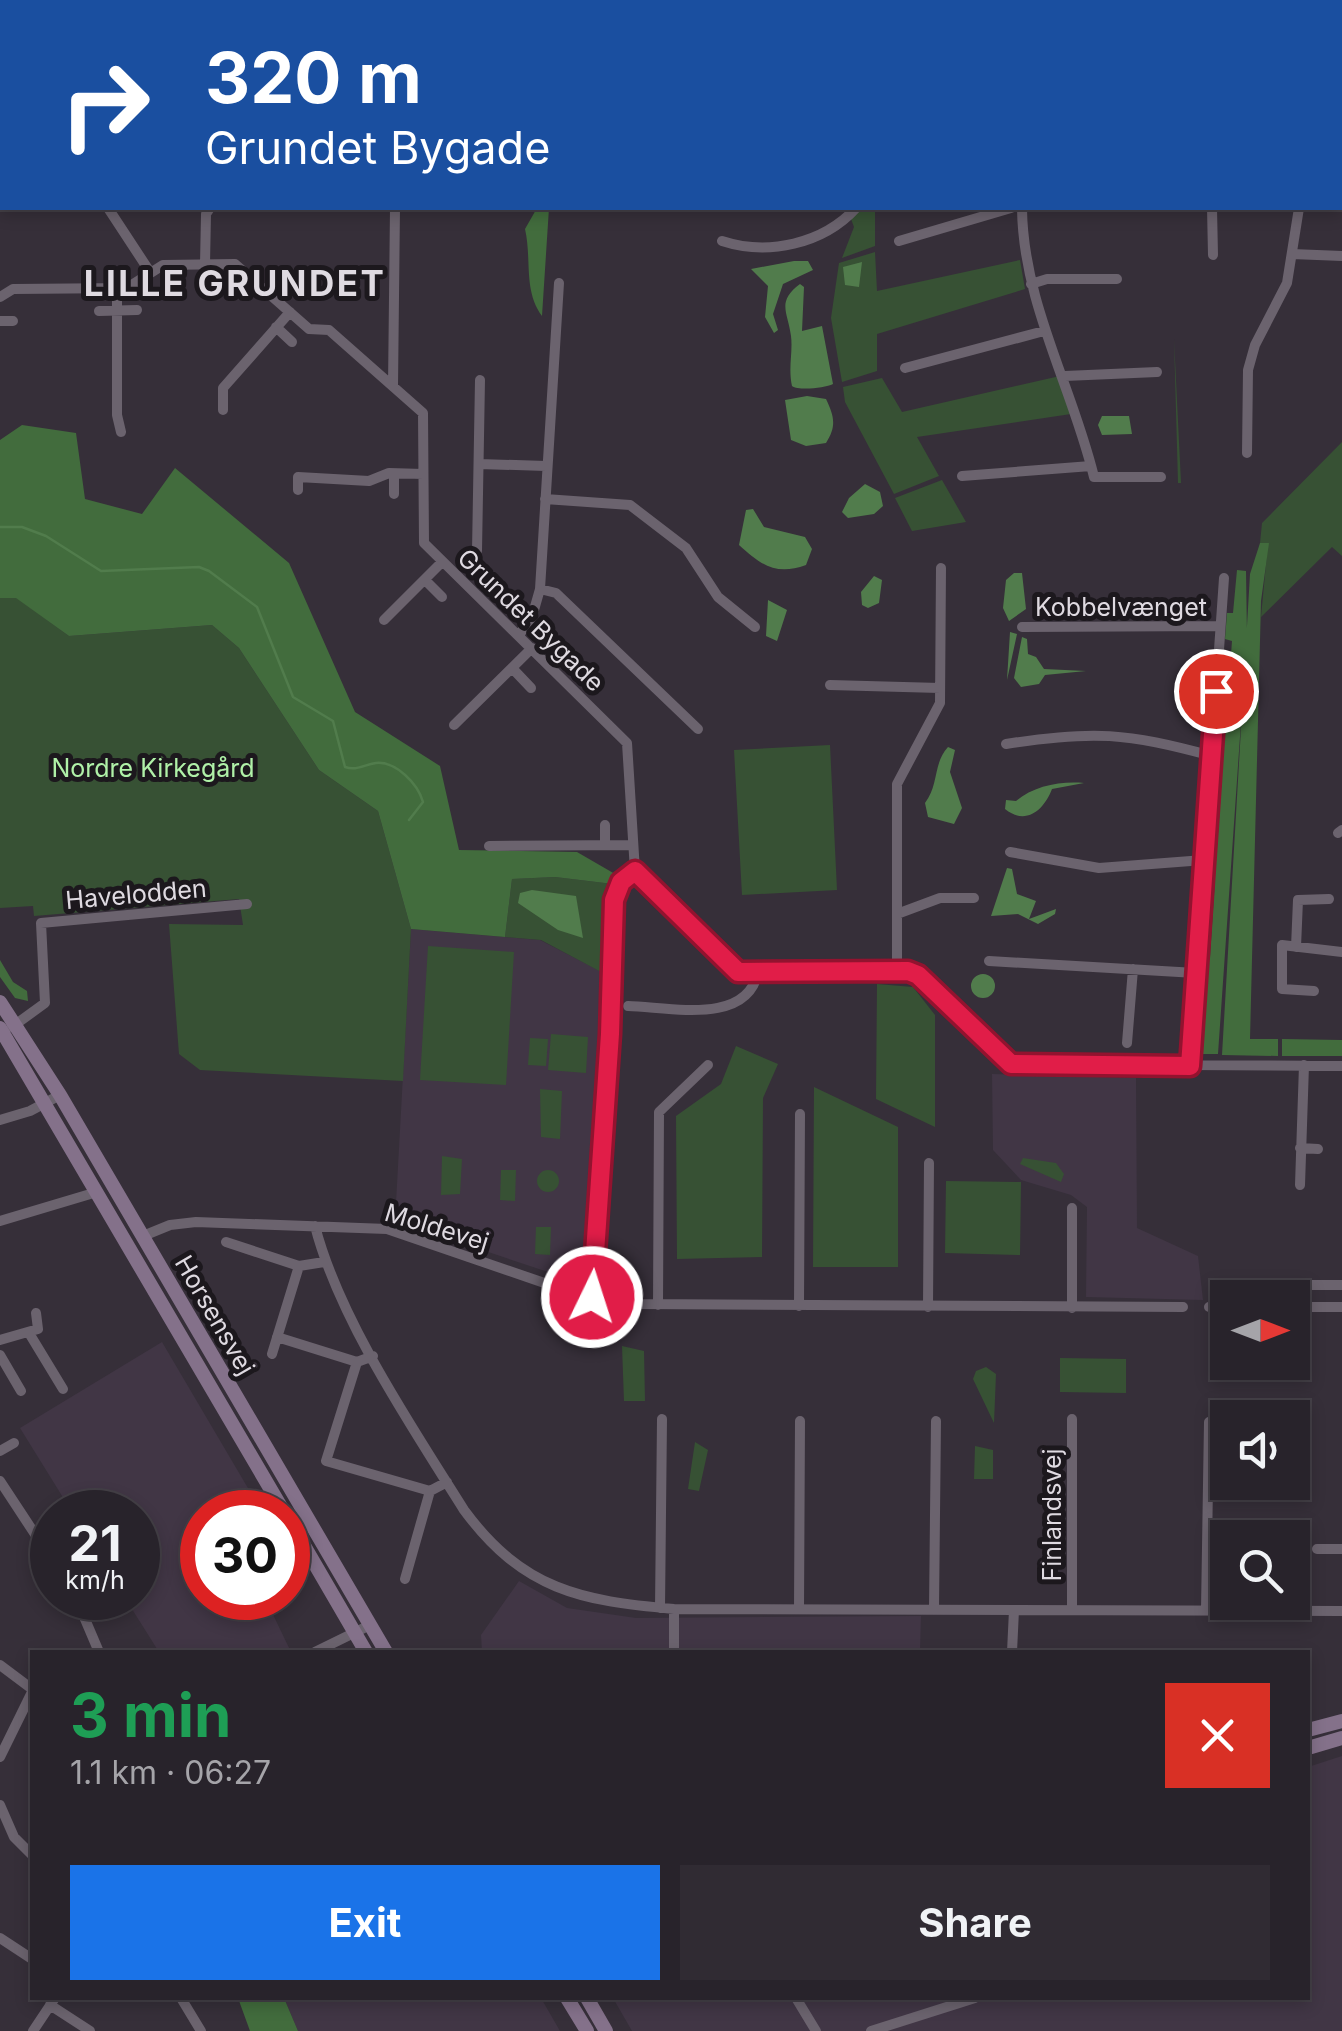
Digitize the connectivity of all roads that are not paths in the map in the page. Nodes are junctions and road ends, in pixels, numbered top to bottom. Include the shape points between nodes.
1 (109, 210) edge
2 (209, 210) edge
3 (395, 210) edge
4 (854, 210) edge
5 (1004, 210) edge
6 (1022, 210) edge
7 (1212, 210) edge
8 (1298, 210) edge
9 (722, 240) dead end
10 (900, 242) dead end
11 (1292, 254) junction
12 (1213, 255) dead end
13 (1342, 256) edge
14 (206, 264) junction
15 (150, 272) junction
16 (1117, 279) dead end
17 (560, 283) dead end
18 (1030, 284) junction
19 (117, 289) junction
20 (0, 297) edge
21 (117, 310) junction
22 (138, 310) dead end
23 (99, 311) dead end
24 (290, 312) junction
25 (276, 327) junction
26 (1044, 331) junction
27 (292, 342) dead end
28 (905, 368) dead end
29 (1158, 372) dead end
30 (1065, 376) junction
31 (480, 380) dead end
32 (393, 386) junction
33 (223, 410) dead end
34 (122, 432) dead end
35 (1248, 454) dead end
36 (478, 464) junction
37 (546, 466) junction
38 (1091, 466) junction
39 (394, 474) junction
40 (424, 474) junction
41 (962, 476) dead end
42 (1161, 477) dead end
43 (298, 490) dead end
44 (394, 494) dead end
45 (545, 499) junction
46 (477, 551) dead end
47 (442, 562) junction
48 (941, 568) dead end
49 (1224, 578) dead end
50 (425, 580) junction
51 (540, 589) junction
52 (442, 598) dead end
53 (752, 606) dead end
54 (743, 617) junction
55 (384, 620) dead end
56 (1220, 626) junction
57 (755, 627) dead end
58 (1022, 627) dead end
59 (518, 635) junction
60 (532, 648) junction
61 (512, 668) junction
62 (830, 685) dead end
63 (531, 688) dead end
64 (940, 688) junction
65 (685, 717) junction
66 (454, 725) dead end
67 (674, 728) dead end
68 (698, 729) dead end
69 (1006, 744) dead end
70 (1212, 756) junction
71 (605, 826) dead end
72 (632, 845) junction
73 (489, 846) dead end
74 (605, 846) junction
75 (1010, 852) dead end
76 (1204, 860) junction
77 (635, 871) junction
78 (974, 898) dead end
79 (1328, 899) dead end
80 (247, 904) dead end
81 (897, 914) junction
82 (1296, 947) junction
83 (1342, 952) edge
84 (989, 961) dead end
85 (1133, 969) junction
86 (898, 971) junction
87 (758, 972) junction
88 (1196, 972) junction
89 (1314, 991) dead end
90 (0, 1002) edge
91 (628, 1006) dead end
92 (6, 1028) edge
93 (1127, 1043) dead end
94 (708, 1065) dead end
95 (1304, 1065) junction
96 (1190, 1066) junction
97 (1342, 1066) edge
98 (53, 1099) junction
99 (800, 1114) dead end
100 (0, 1120) edge
101 (1300, 1148) junction
102 (1318, 1148) dead end
103 (80, 1162) junction
104 (928, 1162) dead end
105 (1300, 1185) dead end
106 (97, 1192) junction
107 (1072, 1208) dead end
108 (0, 1221) edge
109 (315, 1226) junction
110 (142, 1236) junction
111 (226, 1242) dead end
112 (324, 1262) junction
113 (299, 1266) junction
114 (1310, 1285) edge
115 (1342, 1285) edge
116 (592, 1297) junction
117 (658, 1306) junction
118 (798, 1306) junction
119 (928, 1307) junction
120 (1182, 1307) dead end
121 (1310, 1307) edge
122 (1072, 1308) junction
123 (1342, 1308) edge
124 (36, 1313) dead end
125 (29, 1332) junction
126 (277, 1338) junction
127 (0, 1340) edge
128 (272, 1354) dead end
129 (0, 1355) edge
130 (372, 1356) junction
131 (357, 1362) junction
132 (63, 1389) dead end
133 (20, 1391) dead end
134 (215, 1393) junction
135 (662, 1419) dead end
136 (1072, 1419) dead end
137 (800, 1421) dead end
138 (936, 1421) dead end
139 (1208, 1422) dead end
140 (14, 1444) dead end
141 (0, 1452) edge
142 (0, 1481) edge
143 (447, 1482) junction
144 (271, 1490) edge
145 (430, 1491) junction
146 (30, 1527) edge
147 (1317, 1549) dead end
148 (1342, 1549) edge
149 (310, 1550) edge
150 (310, 1556) edge
151 (405, 1579) dead end
152 (660, 1608) junction
153 (674, 1609) junction
154 (799, 1609) junction
155 (934, 1609) junction
156 (1014, 1610) junction
157 (1072, 1610) junction
158 (1206, 1610) junction
159 (1342, 1611) edge
160 (86, 1620) edge
161 (370, 1624) junction
162 (354, 1633) junction
163 (99, 1650) edge
164 (319, 1650) edge
165 (365, 1650) edge
166 (377, 1650) edge
167 (385, 1650) edge
168 (674, 1650) edge
169 (1012, 1650) edge
170 (0, 1665) edge
171 (30, 1689) edge
172 (30, 1695) edge
173 (1342, 1721) edge
174 (1310, 1729) edge
175 (1342, 1738) edge
176 (1310, 1747) edge
177 (0, 1757) edge
178 (0, 1805) edge
179 (30, 1853) edge
180 (0, 1938) edge
181 (30, 1958) edge
182 (181, 2000) edge
183 (568, 2000) edge
184 (588, 2000) edge
185 (797, 2000) edge
186 (970, 2000) edge
187 (52, 2002) edge
188 (34, 2031) edge
189 (90, 2031) edge
190 (202, 2031) edge
191 (587, 2031) edge
192 (606, 2031) edge
193 (816, 2031) edge
194 (871, 2031) edge

1 - 15 street
2 - 14 street
3 - 32 street
4 - 9 street via 795,244 754,247
5 - 10 street
6 - 18 street
7 - 12 street
8 - 11 street
11 - 13 street
11 - 35 street via 1280,301 1248,370
14 - 15 street, Grundet Bygade via 163,265
14 - 24 street, Grundet Bygade via 235,264
15 - 19 street, Grundet Bygade
16 - 18 street
17 - 37 street
18 - 26 street
19 - 20 street, Grundet Bygade via 14,289
19 - 21 street
21 - 22 street
21 - 23 street
21 - 34 street
24 - 25 street
24 - 32 street, Grundet Bygade via 308,328 329,330
25 - 27 street
25 - 33 street via 223,388
26 - 28 street
26 - 30 street
29 - 30 street
30 - 38 street
31 - 36 street
32 - 40 street, Grundet Bygade via 423,414
36 - 37 street
36 - 46 street
37 - 45 street
38 - 41 street
38 - 42 street via 1094,477
39 - 40 street
39 - 43 street via 369,481 298,476
39 - 44 street
40 - 47 street, Grundet Bygade via 424,543
45 - 51 street
45 - 54 street via 630,505 686,548 718,597
47 - 50 street
47 - 59 street, Grundet Bygade
48 - 64 street
49 - 56 street, Kobbelvænget
50 - 52 street
50 - 55 street
51 - 59 street
51 - 65 street via 556,592
53 - 54 street
54 - 57 street
56 - 58 street, Kobbelvænget
56 - 70 street, Kobbelvænget
59 - 60 street, Grundet Bygade
60 - 61 street
60 - 72 street, Grundet Bygade via 627,743
61 - 63 street
61 - 66 street
62 - 64 street
64 - 81 street via 936,711 896,784
65 - 67 street
65 - 68 street
69 - 70 street via 1094,732
70 - 76 street, Kobbelvænget
71 - 74 street
72 - 74 street
72 - 77 street, Grundet Bygade
73 - 74 street
75 - 76 street via 1099,868
76 - 88 street, Kobbelvænget
77 - 87 street via 738,972
77 - 116 street via 614,900
78 - 81 street via 940,898
79 - 82 street via 1298,900
80 - 92 street, Havelodden via 42,923 46,1003
81 - 86 street
82 - 83 street
82 - 89 street via 1282,945 1282,989
84 - 85 street
85 - 88 street
85 - 93 street
86 - 87 street
86 - 96 street via 918,975 1011,1064
87 - 91 street via 746,997 729,1007
88 - 96 street, Kobbelvænget
90 - 92 main road, Horsensvej
92 - 98 main road, Horsensvej
94 - 117 street via 659,1112
95 - 96 street
95 - 97 street
95 - 101 street
98 - 100 street
98 - 103 main road, Horsensvej
98 - 110 main road, Horsensvej
99 - 118 street
101 - 102 street
101 - 105 street
103 - 106 main road, Horsensvej
103 - 110 main road via 98,1178 128,1228
104 - 119 street
106 - 108 street
106 - 134 main road, Horsensvej
107 - 122 street
109 - 110 street, Moldevej via 196,1222
109 - 112 street, Finlandsvej
109 - 116 street, Moldevej via 411,1235
110 - 134 main road via 144,1256
110 - 161 main road, Horsensvej
111 - 113 street
112 - 113 street
112 - 130 street, Finlandsvej
113 - 126 street
114 - 115 street
116 - 117 street, Moldevej
117 - 118 street, Moldevej
118 - 119 street, Moldevej
119 - 122 street, Moldevej
120 - 122 street, Moldevej
121 - 123 street
124 - 125 street via 38,1329
125 - 127 street
125 - 132 street
126 - 128 street
126 - 131 street
129 - 133 street
130 - 131 street
130 - 143 street, Finlandsvej
131 - 145 street via 326,1461
134 - 144 main road, Horsensvej
135 - 152 street
136 - 157 street, Finlandsvej
137 - 154 street
138 - 155 street
139 - 158 street
140 - 141 street
142 - 146 street
143 - 145 street
143 - 152 street, Finlandsvej via 481,1533 518,1567 592,1602
145 - 151 street
147 - 148 street
149 - 161 main road via 358,1623
150 - 162 main road, Horsensvej
152 - 153 street, Finlandsvej
153 - 154 street, Finlandsvej
153 - 168 street
154 - 155 street, Finlandsvej
155 - 156 street, Finlandsvej
156 - 157 street, Finlandsvej
156 - 169 street
157 - 158 street, Finlandsvej
158 - 159 street, Finlandsvej
160 - 163 street
161 - 162 street
161 - 167 main road, Horsensvej
162 - 164 street
162 - 165 main road, Horsensvej
162 - 166 main road via 367,1635
170 - 171 street
172 - 177 street
173 - 174 main road
175 - 176 main road
178 - 179 street
180 - 181 street
182 - 190 street
183 - 191 main road
184 - 192 main road
185 - 193 street
186 - 194 street
187 - 188 street
187 - 189 street

